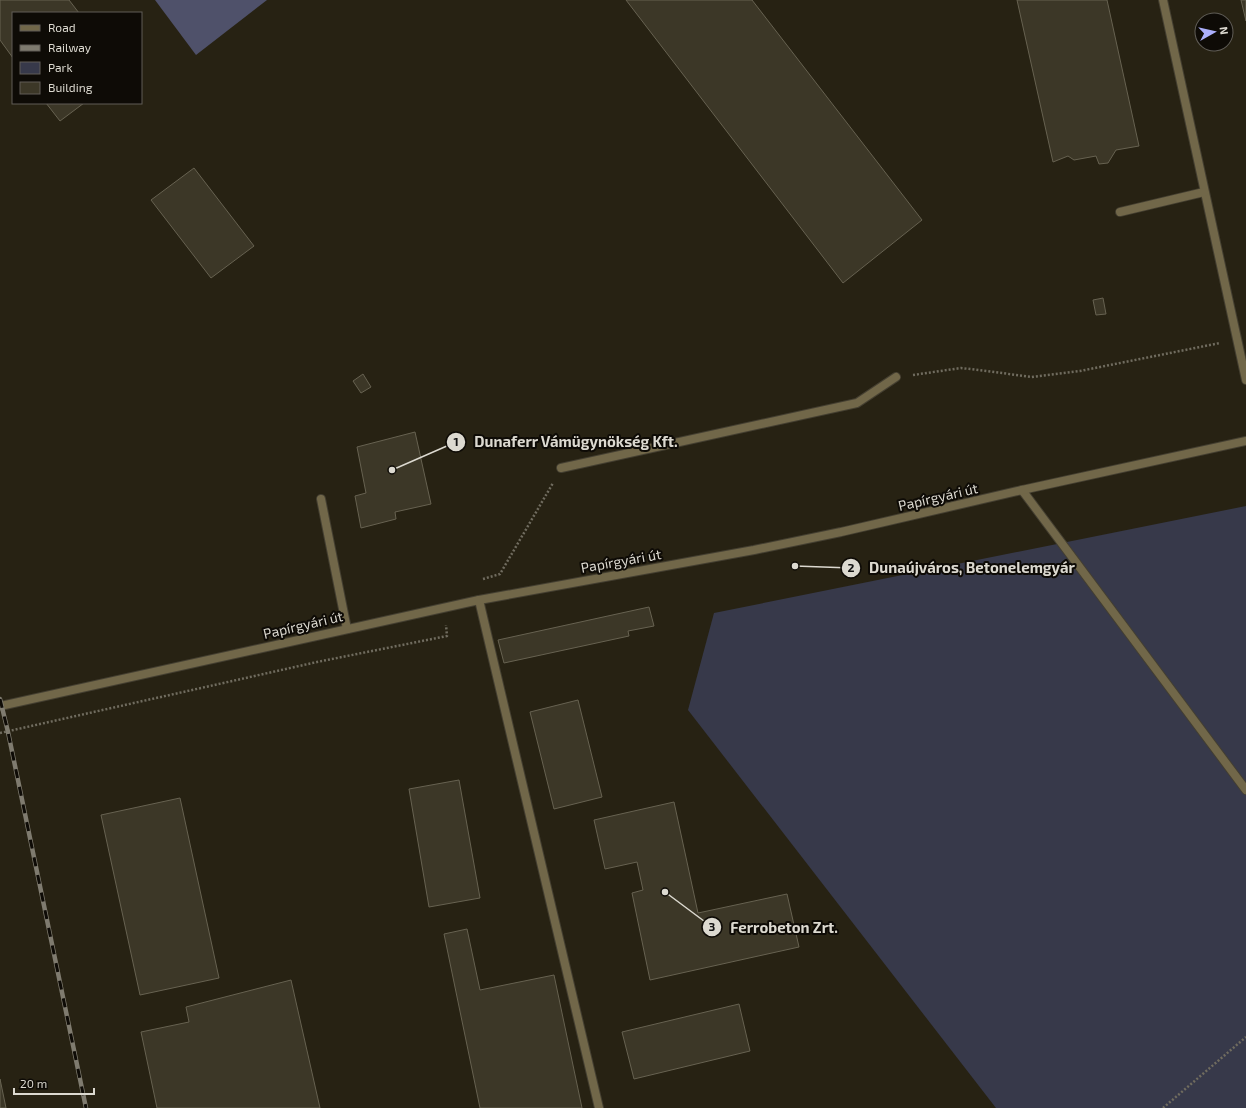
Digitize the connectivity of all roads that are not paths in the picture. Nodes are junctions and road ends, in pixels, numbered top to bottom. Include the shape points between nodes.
1 (1163, 0) edge
2 (1204, 192) junction
3 (1120, 212) dead end
4 (896, 377) road end
5 (1246, 380) edge
6 (1246, 441) edge
7 (561, 468) road end
8 (1022, 490) junction
9 (321, 499) dead end
10 (479, 600) junction
11 (347, 629) junction
12 (0, 706) edge
13 (1246, 790) edge
14 (599, 1108) edge

1 - 2 street
2 - 3 street
2 - 5 street
4 - 7 street via 857,402
6 - 8 street, Papírgyári út
8 - 10 street, Papírgyári út via 754,550
8 - 13 street
9 - 11 street
10 - 11 street, Papírgyári út
10 - 14 street
11 - 12 street, Papírgyári út

